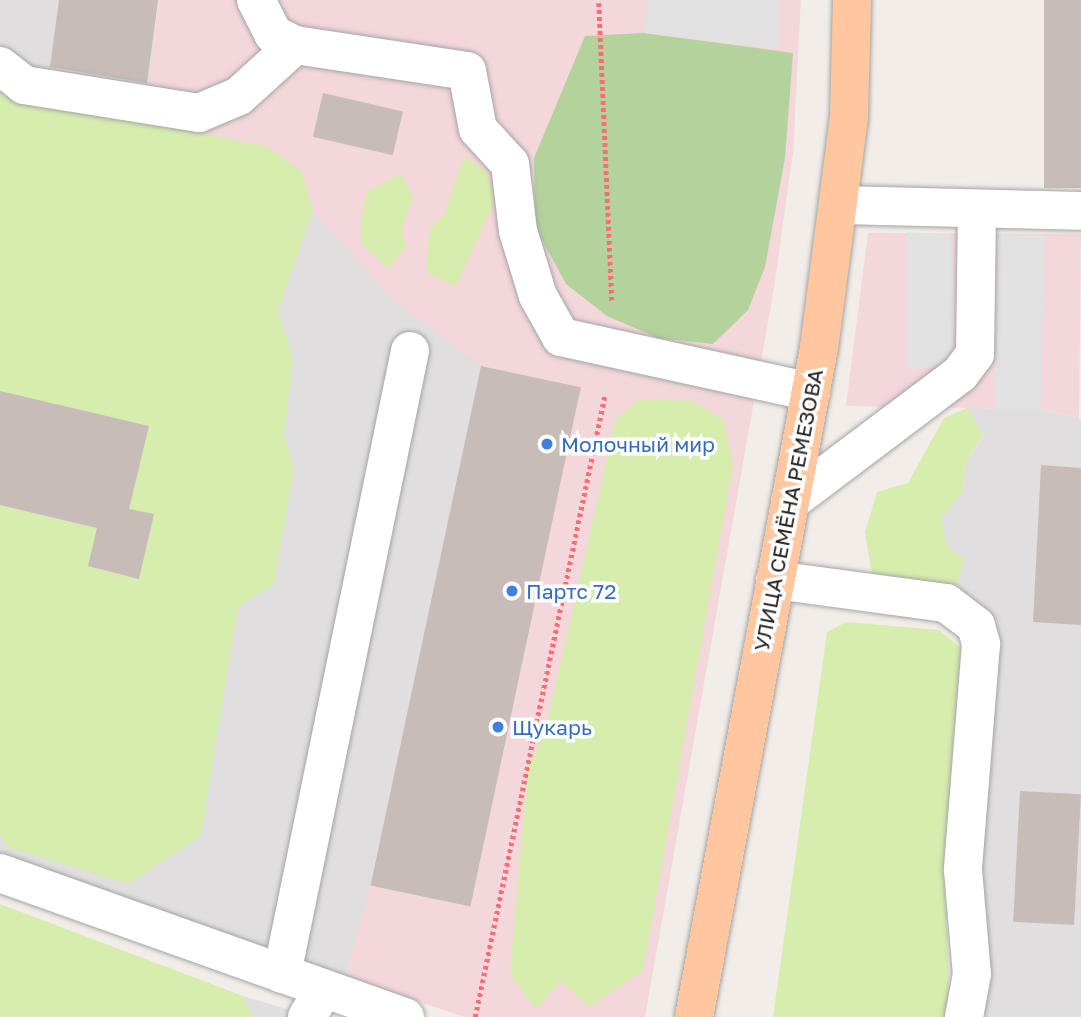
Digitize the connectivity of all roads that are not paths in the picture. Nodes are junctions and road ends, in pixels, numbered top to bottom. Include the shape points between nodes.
1 (256, 0) edge
2 (852, 0) edge
3 (295, 44) junction
4 (0, 66) edge
5 (839, 205) junction
6 (977, 210) junction
7 (1081, 211) edge
8 (410, 351) dead end
9 (811, 392) junction
10 (790, 502) junction
11 (775, 580) junction
12 (0, 873) edge
13 (282, 974) junction
14 (316, 1003) edge
15 (405, 1017) edge
16 (694, 1017) edge
17 (964, 1017) edge

1 - 3 lane via 273,34
2 - 5 main road, УЛИЦА СЕМЁНА РЕМЕЗОВА
3 - 4 lane via 239,96 200,113 24,85
3 - 9 lane via 467,71 478,129 510,164 518,231 538,296 561,337
5 - 6 lane
5 - 9 main road, УЛИЦА СЕМЁНА РЕМЕЗОВА
6 - 7 lane
6 - 10 lane via 975,354 960,374
8 - 13 lane
9 - 10 main road, УЛИЦА СЕМЁНА РЕМЕЗОВА
10 - 11 main road, УЛИЦА СЕМЁНА РЕМЕЗОВА
11 - 16 main road, УЛИЦА СЕМЁНА РЕМЕЗОВА
11 - 17 lane via 946,603 976,626 981,644 962,870 972,974
12 - 13 lane
13 - 14 lane
14 - 15 lane

